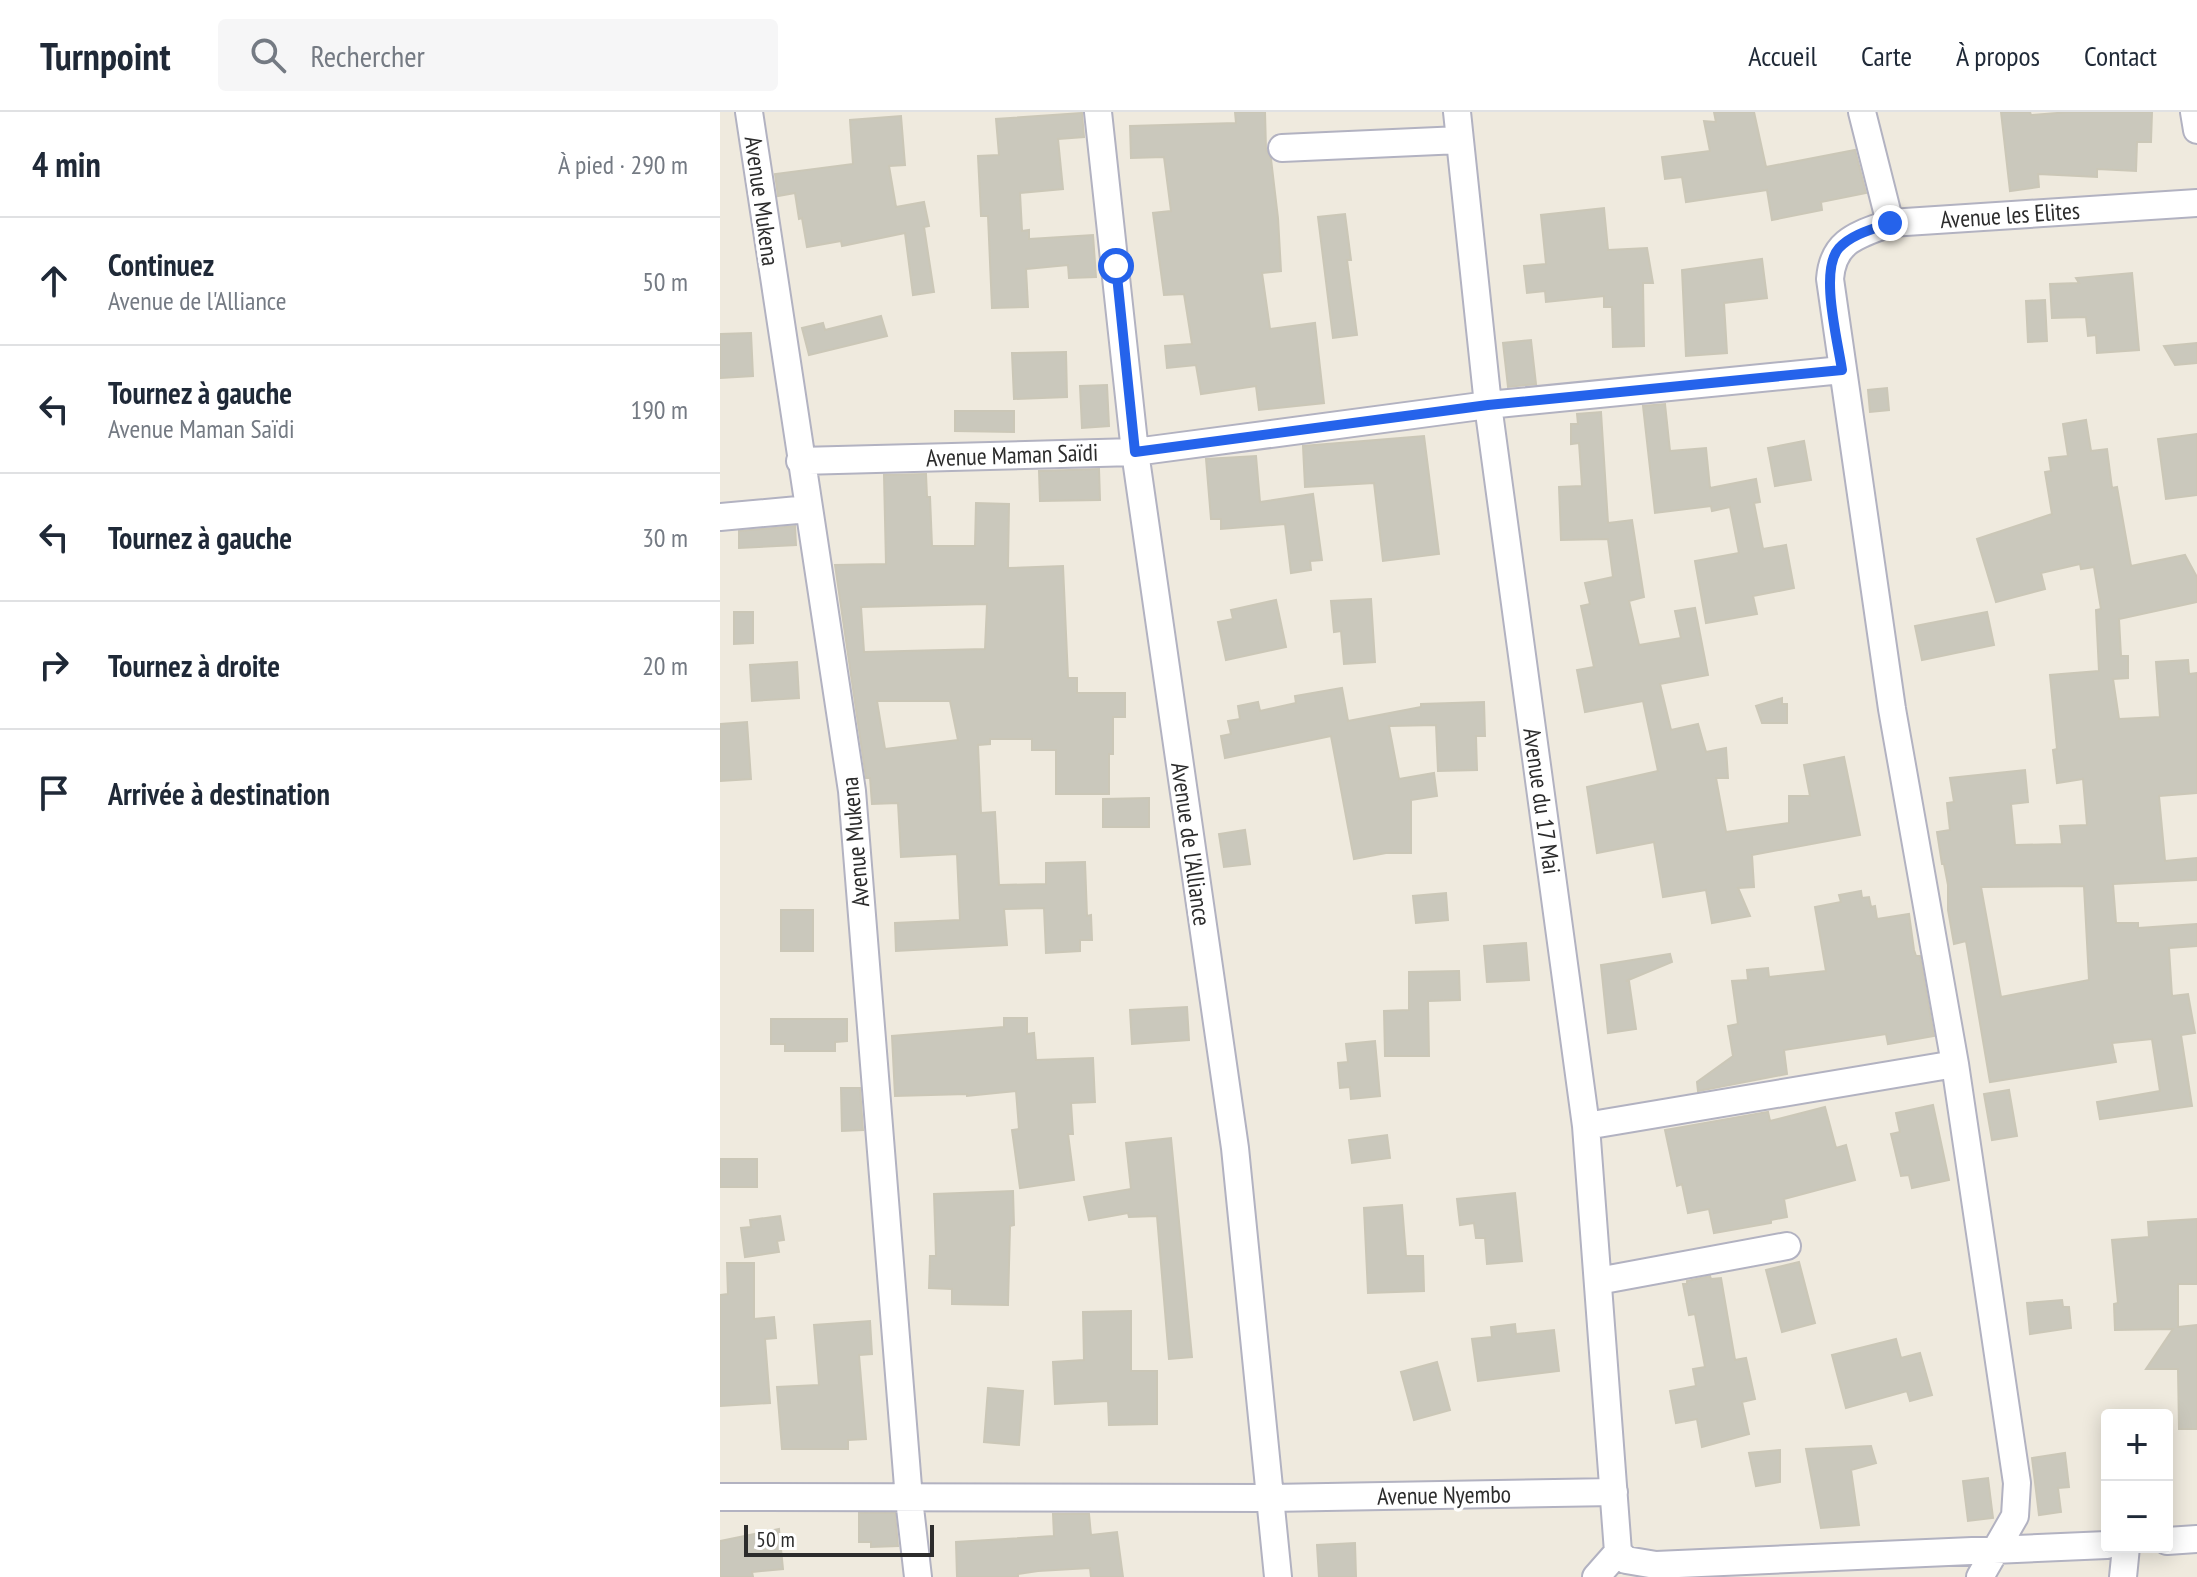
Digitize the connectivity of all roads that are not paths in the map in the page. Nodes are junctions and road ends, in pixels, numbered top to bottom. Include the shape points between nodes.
1 (749, 112) edge
2 (1098, 112) edge
3 (1457, 112) edge
4 (1862, 112) edge
5 (2194, 112) edge
6 (2197, 130) edge
7 (1460, 140) junction
8 (1282, 148) dead end
9 (2197, 203) edge
10 (1890, 223) junction
11 (1842, 370) junction
12 (1488, 405) junction
13 (1135, 452) junction
14 (800, 461) junction
15 (809, 509) junction
16 (720, 517) edge
17 (1955, 1064) junction
18 (1586, 1126) junction
19 (1787, 1246) dead end
20 (1598, 1281) junction
21 (1614, 1492) junction
22 (720, 1497) edge
23 (1269, 1498) junction
24 (909, 1499) junction
25 (2197, 1539) edge
26 (2173, 1541) edge
27 (2101, 1545) edge
28 (1995, 1550) junction
29 (1618, 1552) junction
30 (2125, 1553) edge
31 (918, 1577) edge
32 (1278, 1577) edge
33 (1596, 1577) edge
34 (1980, 1577) edge
35 (2123, 1577) edge

1 - 14 street, Avenue Mukena
2 - 13 street, Avenue de l'Alliance
3 - 7 street, Avenue du 17 Mai
4 - 10 street
5 - 6 street
7 - 8 street
7 - 12 street, Avenue du 17 Mai
9 - 10 street, Avenue les Elites
10 - 11 street, Avenue les Elites via 1856,236 1831,262
11 - 12 street, Avenue Maman Saïdi
11 - 17 street, Avenue les Elites via 1892,709
12 - 13 street, Avenue Maman Saïdi
12 - 18 street, Avenue du 17 Mai
13 - 14 street, Avenue Maman Saïdi
13 - 23 street, Avenue de l'Alliance via 1235,1148
14 - 15 street, Avenue Mukena
15 - 16 street
15 - 24 street, Avenue Mukena via 852,791
17 - 18 street
17 - 28 street, Avenue les Elites via 2017,1483 2015,1516
18 - 20 street, Avenue du 17 Mai
19 - 20 street
20 - 21 street, Avenue du 17 Mai
21 - 23 street, Avenue Nyembo
21 - 29 street
22 - 24 street, Avenue Nyembo
23 - 24 street, Avenue Nyembo
23 - 32 street, Avenue de l'Alliance
24 - 31 street, Avenue Mukena
25 - 26 street
27 - 28 street
28 - 29 street via 1656,1565 1626,1560
28 - 34 street, Avenue les Elites
29 - 33 street
30 - 35 street

